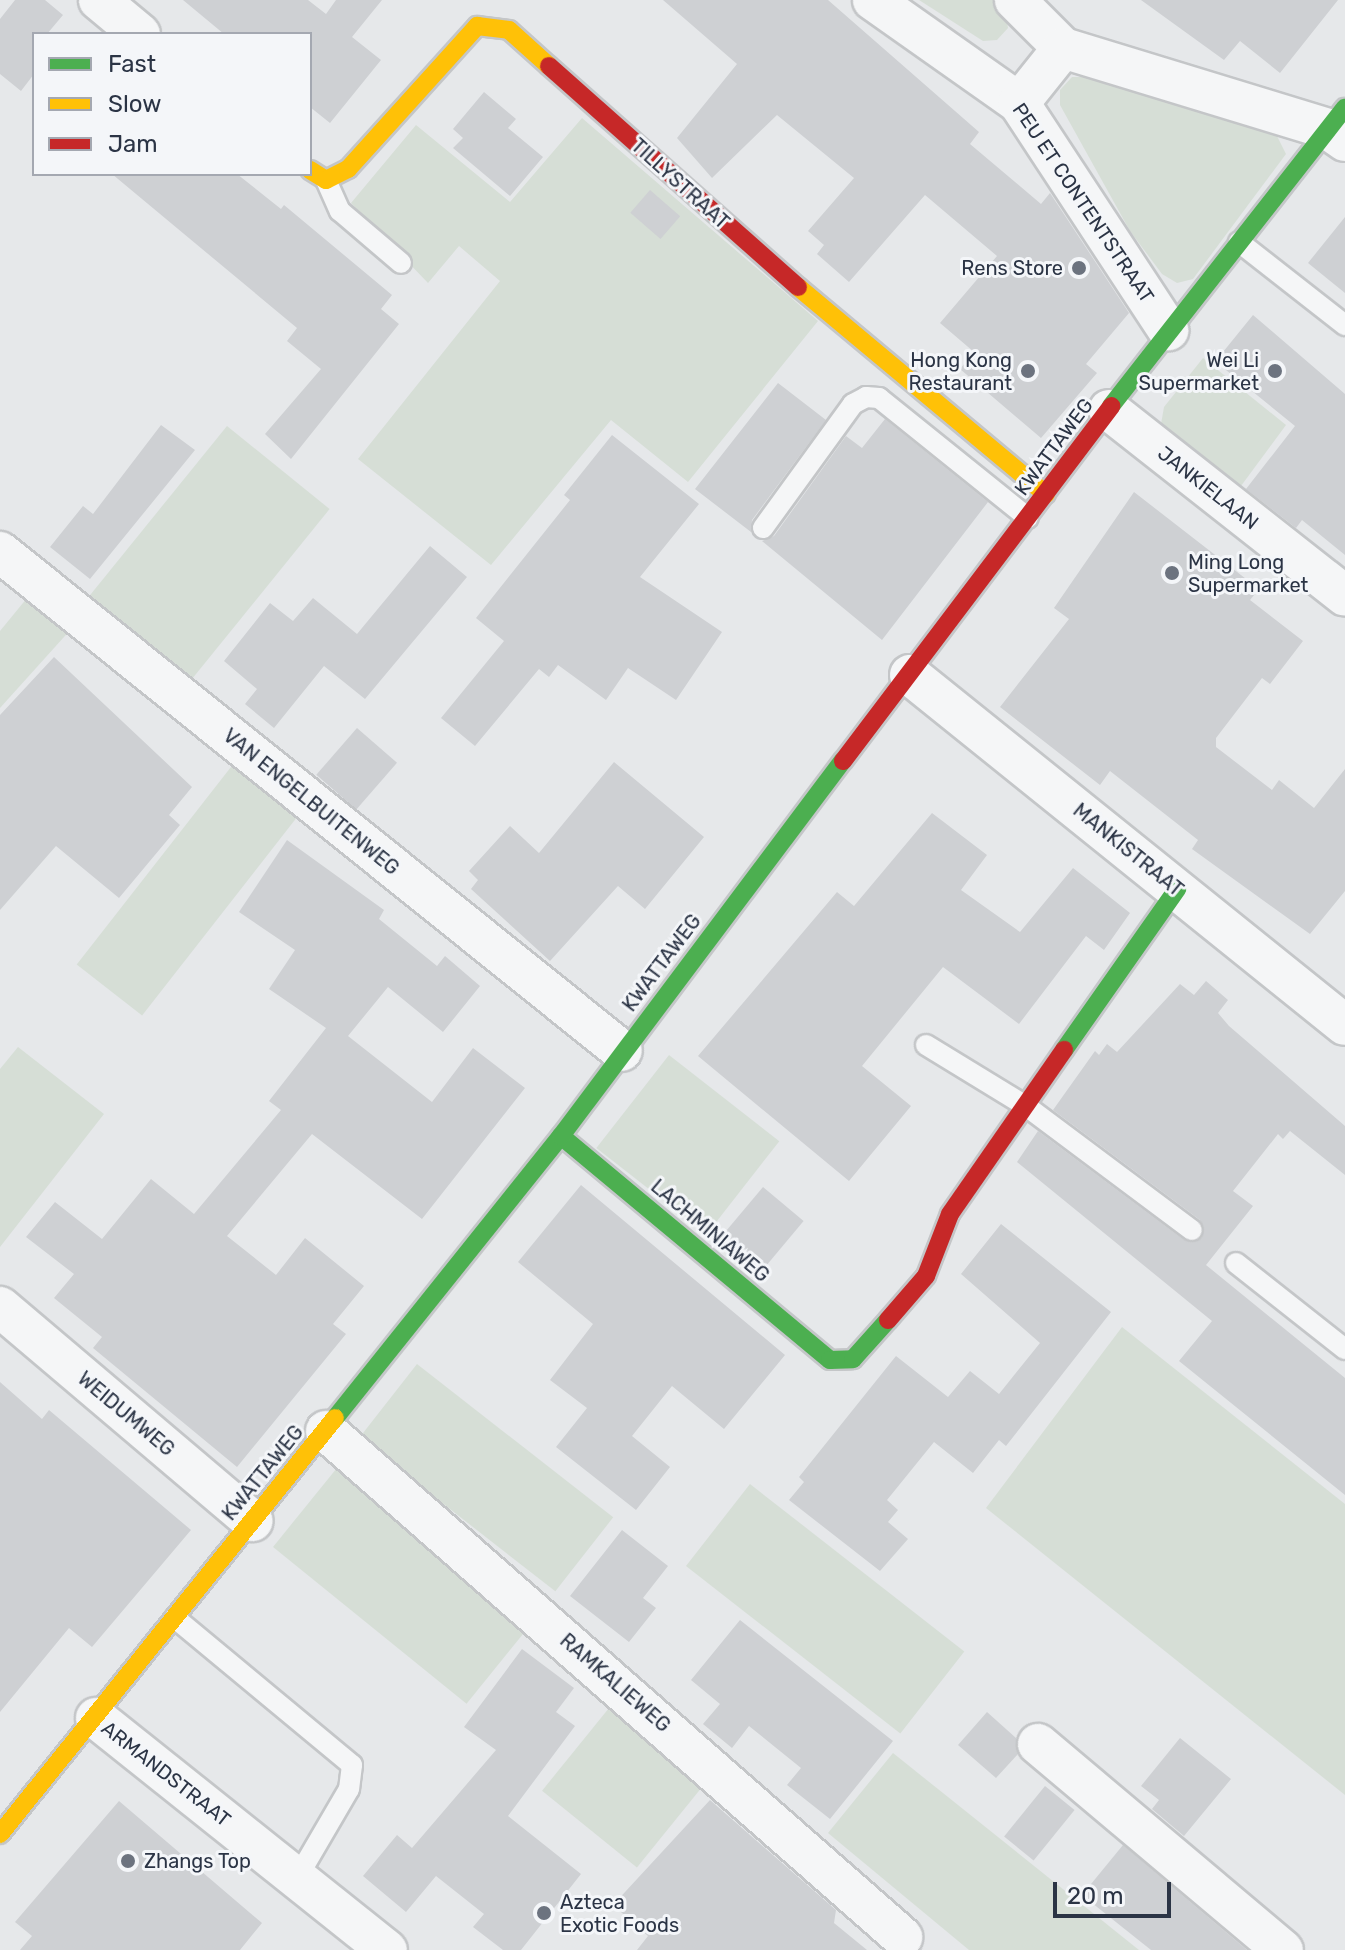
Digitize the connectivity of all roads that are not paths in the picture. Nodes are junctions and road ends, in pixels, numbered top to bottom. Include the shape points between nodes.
1 (99, 0) edge
2 (873, 0) edge
3 (1015, 0) edge
4 (138, 32) edge
5 (1063, 48) junction
6 (1019, 103) junction
7 (1339, 126) edge
8 (318, 175) edge
9 (1239, 242) junction
10 (401, 263) dead end
11 (1345, 325) edge
12 (1168, 330) junction
13 (1109, 410) junction
14 (1046, 494) junction
15 (1028, 518) junction
16 (763, 528) dead end
17 (0, 552) edge
18 (1345, 596) edge
19 (910, 675) junction
20 (1177, 889) junction
21 (1345, 1025) edge
22 (926, 1045) dead end
23 (622, 1051) junction
24 (1026, 1106) junction
25 (561, 1136) junction
26 (1192, 1230) dead end
27 (1236, 1263) dead end
28 (0, 1307) edge
29 (1345, 1349) edge
30 (326, 1431) junction
31 (252, 1521) junction
32 (175, 1618) junction
33 (96, 1718) junction
34 (1038, 1744) dead end
35 (0, 1834) edge
36 (297, 1878) junction
37 (902, 1937) dead end
38 (387, 1950) edge
39 (1283, 1950) edge

1 - 4 street
2 - 6 street, PEU ET CONTENTSTRAAT
3 - 5 street
5 - 6 street
5 - 7 street
6 - 12 street, PEU ET CONTENTSTRAAT
7 - 9 main road, KWATTAWEG
8 - 10 lane, TILLYSTRAAT via 340,211
8 - 14 main road, TILLYSTRAAT via 348,169 454,44 477,26 509,30 769,263
9 - 11 lane
9 - 12 main road, KWATTAWEG
12 - 13 main road, KWATTAWEG
13 - 14 main road, KWATTAWEG
13 - 18 street, JANKIELAAN
14 - 15 main road, KWATTAWEG
15 - 16 lane via 879,398 866,397 853,404
15 - 19 main road, KWATTAWEG
17 - 23 street, VAN ENGELBUITENWEG
19 - 20 street, MANKISTRAAT
19 - 23 main road, KWATTAWEG
20 - 21 street, MANKISTRAAT
20 - 24 main road
22 - 24 lane
23 - 25 main road, KWATTAWEG
24 - 25 main road, LACHMINIAWEG via 950,1214 926,1276 853,1359 830,1360
24 - 26 lane
25 - 30 main road, KWATTAWEG
27 - 29 lane
28 - 31 street, WEIDUMWEG
30 - 31 main road, KWATTAWEG
30 - 37 street, RAMKALIEWEG
31 - 32 main road, KWATTAWEG
32 - 33 main road, KWATTAWEG
32 - 36 lane via 352,1765 349,1789
33 - 35 main road, KWATTAWEG
33 - 36 street, ARMANDSTRAAT
34 - 39 street
36 - 38 street, ARMANDSTRAAT

